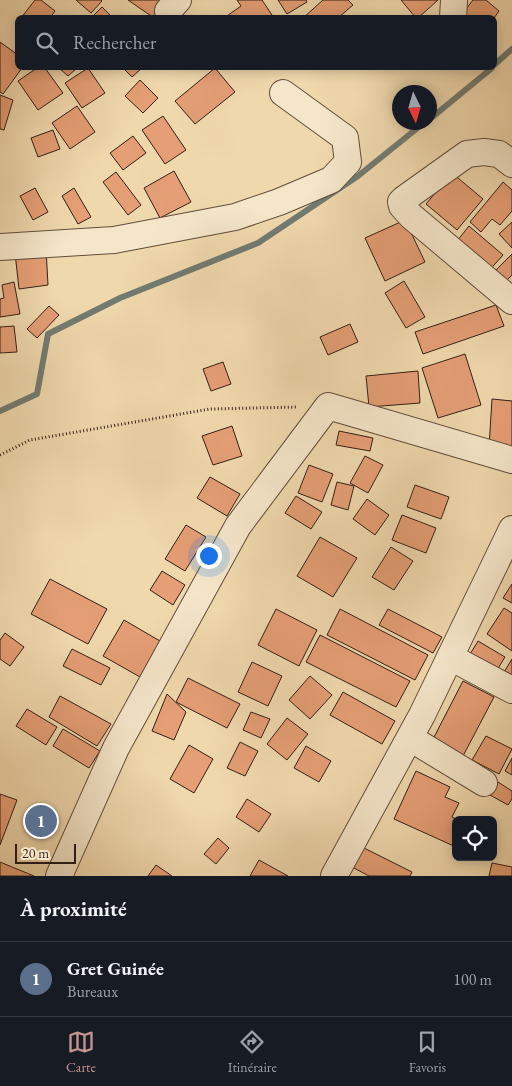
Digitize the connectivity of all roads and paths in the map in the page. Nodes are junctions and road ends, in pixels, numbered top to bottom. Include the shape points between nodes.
1 (454, 0) edge
2 (453, 15) edge
3 (283, 93) dead end
4 (512, 164) edge
5 (0, 247) edge
6 (512, 301) edge
7 (328, 406) junction
8 (0, 455) edge
9 (512, 460) edge
10 (512, 529) edge
11 (450, 658) junction
12 (512, 690) edge
13 (410, 738) junction
14 (484, 783) dead end
15 (59, 876) edge
16 (334, 876) edge

1 - 2 street
3 - 5 street via 345,138 348,162 331,180 235,217 114,240
4 - 6 street via 499,154 467,154 401,202 411,216
7 - 8 path via 210,409 30,440
7 - 9 street
7 - 15 street via 238,526 116,748
10 - 11 street
11 - 12 street
11 - 13 street
13 - 14 street
13 - 16 street

